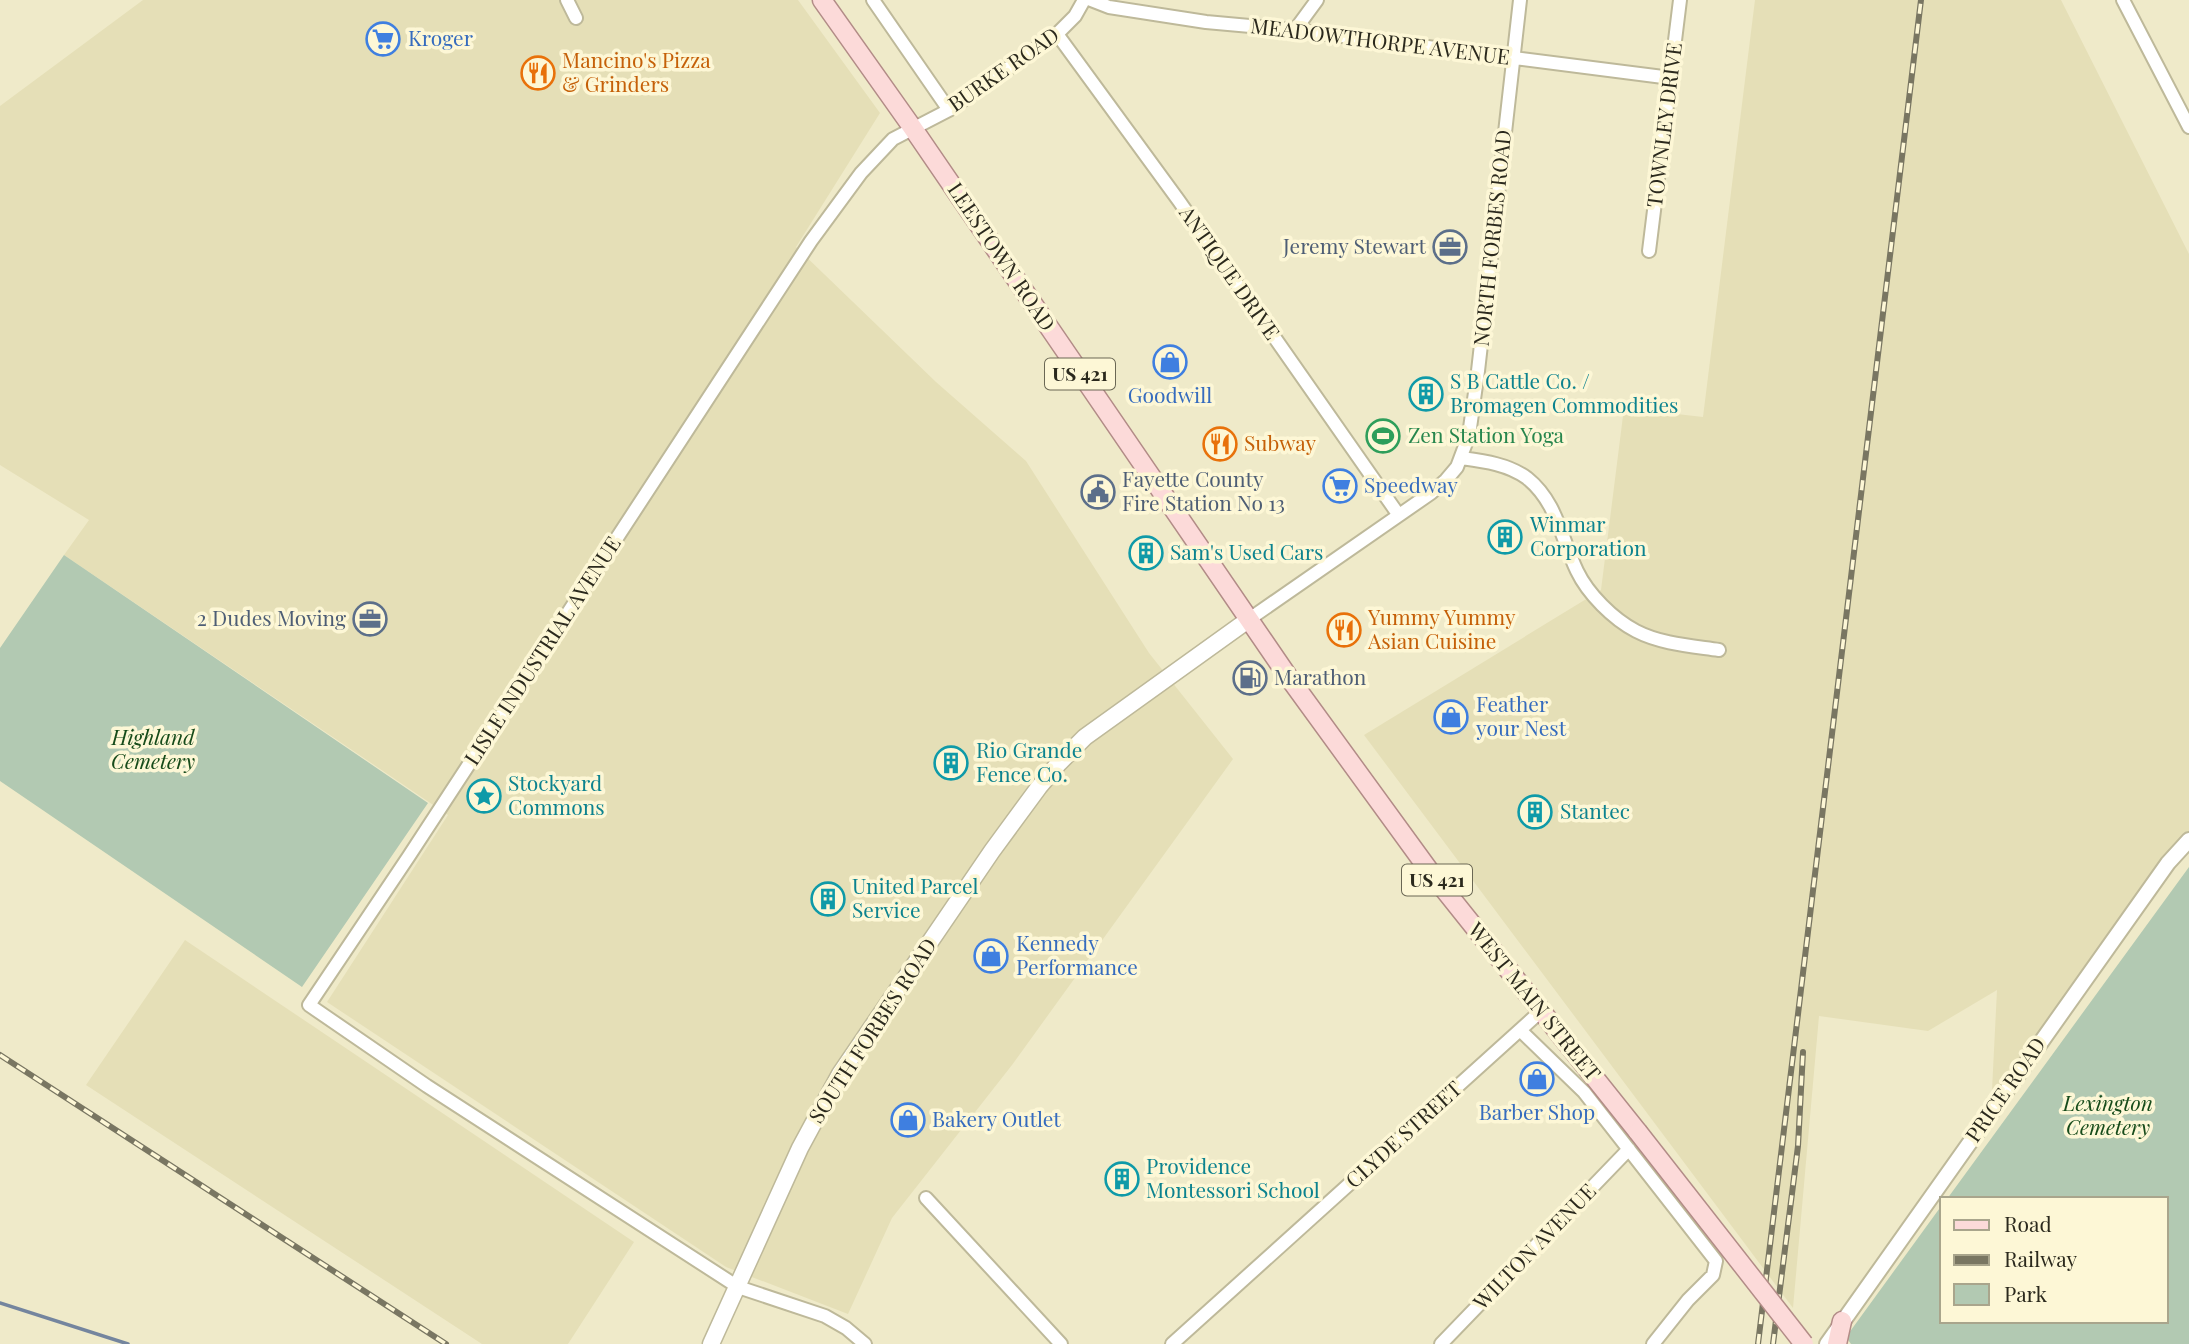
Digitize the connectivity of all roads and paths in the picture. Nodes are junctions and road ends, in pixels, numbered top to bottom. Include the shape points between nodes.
1 (567, 0) edge
2 (822, 0) edge
3 (873, 0) edge
4 (1084, 0) edge
5 (1091, 0) edge
6 (1317, 0) edge
7 (1520, 0) edge
8 (1680, 0) edge
9 (2123, 0) edge
10 (576, 18) dead end
11 (1295, 30) junction
12 (1056, 34) junction
13 (1513, 58) junction
14 (1671, 78) junction
15 (949, 110) junction
16 (912, 127) junction
17 (2189, 127) edge
18 (1650, 251) dead end
19 (1461, 458) junction
20 (1398, 514) junction
21 (1248, 620) junction
22 (1719, 650) dead end
23 (2189, 839) edge
24 (1541, 1011) junction
25 (1520, 1030) junction
26 (1629, 1149) junction
27 (926, 1198) dead end
28 (738, 1287) junction
29 (1842, 1321) junction
30 (711, 1344) edge
31 (865, 1344) edge
32 (1062, 1344) edge
33 (1172, 1344) edge
34 (1441, 1344) edge
35 (1653, 1344) edge
36 (1804, 1344) edge
37 (1827, 1344) edge
38 (1837, 1344) edge

1 - 10 street
2 - 16 main road, LEESTOWN ROAD / US 421
3 - 15 street
4 - 12 street, BURKE ROAD
5 - 11 street, MEADOWTHORPE AVENUE via 1206,22
6 - 11 street
7 - 13 street, NORTH FORBES ROAD
8 - 14 street, TOWNLEY DRIVE
9 - 17 street
11 - 13 street, MEADOWTHORPE AVENUE
12 - 15 street, BURKE ROAD
12 - 20 street, ANTIQUE DRIVE
13 - 14 street, MEADOWTHORPE AVENUE
13 - 19 street, NORTH FORBES ROAD via 1478,371
14 - 18 street, TOWNLEY DRIVE
15 - 16 street, BURKE ROAD
16 - 21 main road, LEESTOWN ROAD / US 421
16 - 28 street, LISLE INDUSTRIAL AVENUE via 884,148 814,237 309,1005
19 - 20 street, NORTH FORBES ROAD via 1446,480
19 - 22 street via 1503,466 1535,486 1556,514 1583,582 1617,618 1664,642
20 - 21 street, NORTH FORBES ROAD
21 - 24 main road, WEST MAIN STREET / US 421 via 1424,863
21 - 28 main road, SOUTH FORBES ROAD via 1085,737 1039,787 840,1074 800,1148
23 - 29 street, PRICE ROAD
24 - 25 street, CLYDE STREET
24 - 36 main road, WEST MAIN STREET / US 421, bridge
25 - 26 street via 1584,1092
25 - 33 street, CLYDE STREET
26 - 34 street, WILTON AVENUE
26 - 35 street via 1716,1261 1713,1275
27 - 32 street
28 - 30 main road, SOUTH FORBES ROAD
28 - 31 street via 825,1316
29 - 37 street, PRICE ROAD
29 - 38 main road

